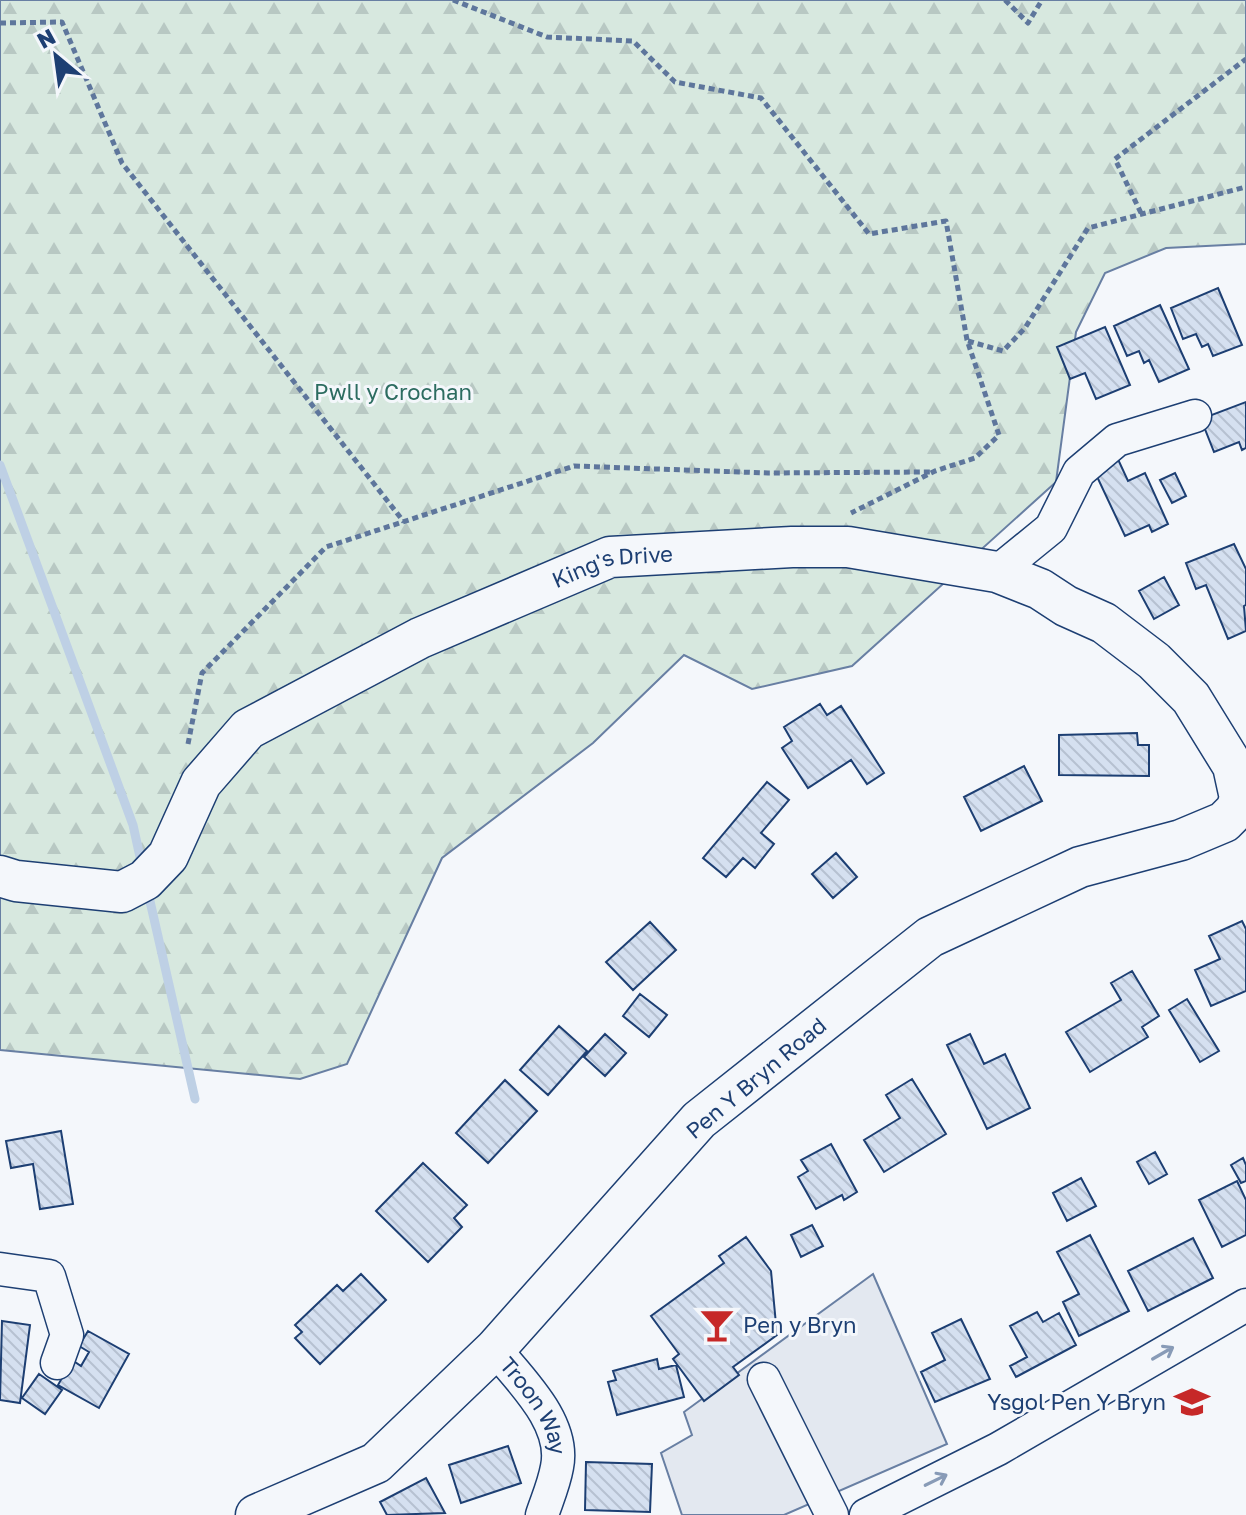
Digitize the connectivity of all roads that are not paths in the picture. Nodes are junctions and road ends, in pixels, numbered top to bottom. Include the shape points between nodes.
1 (1195, 416) dead end
2 (997, 572) junction
3 (1243, 799) edge
4 (0, 876) edge
5 (0, 1269) edge
6 (1246, 1305) edge
7 (495, 1349) junction
8 (57, 1363) dead end
9 (764, 1379) dead end
10 (256, 1515) edge
11 (542, 1515) edge
12 (832, 1515) edge
13 (866, 1515) edge

1 - 2 street via 1117,440 1079,472 1051,528
2 - 3 main road, King's Drive via 1104,623 1154,661 1191,698 1233,766
2 - 4 main road, King's Drive via 848,547 610,557 420,638 248,729 201,783 168,856 134,886
3 - 7 main road, Pen Y Bryn Road via 1224,822 1181,840 1080,867 930,937 699,1120
5 - 8 street via 49,1276 67,1335
13 -> 6 street via 998,1449
7 - 10 main road, Pen Y Bryn Road via 376,1463
7 - 11 street, Troon Way via 539,1403 554,1433 558,1464
9 - 12 street

